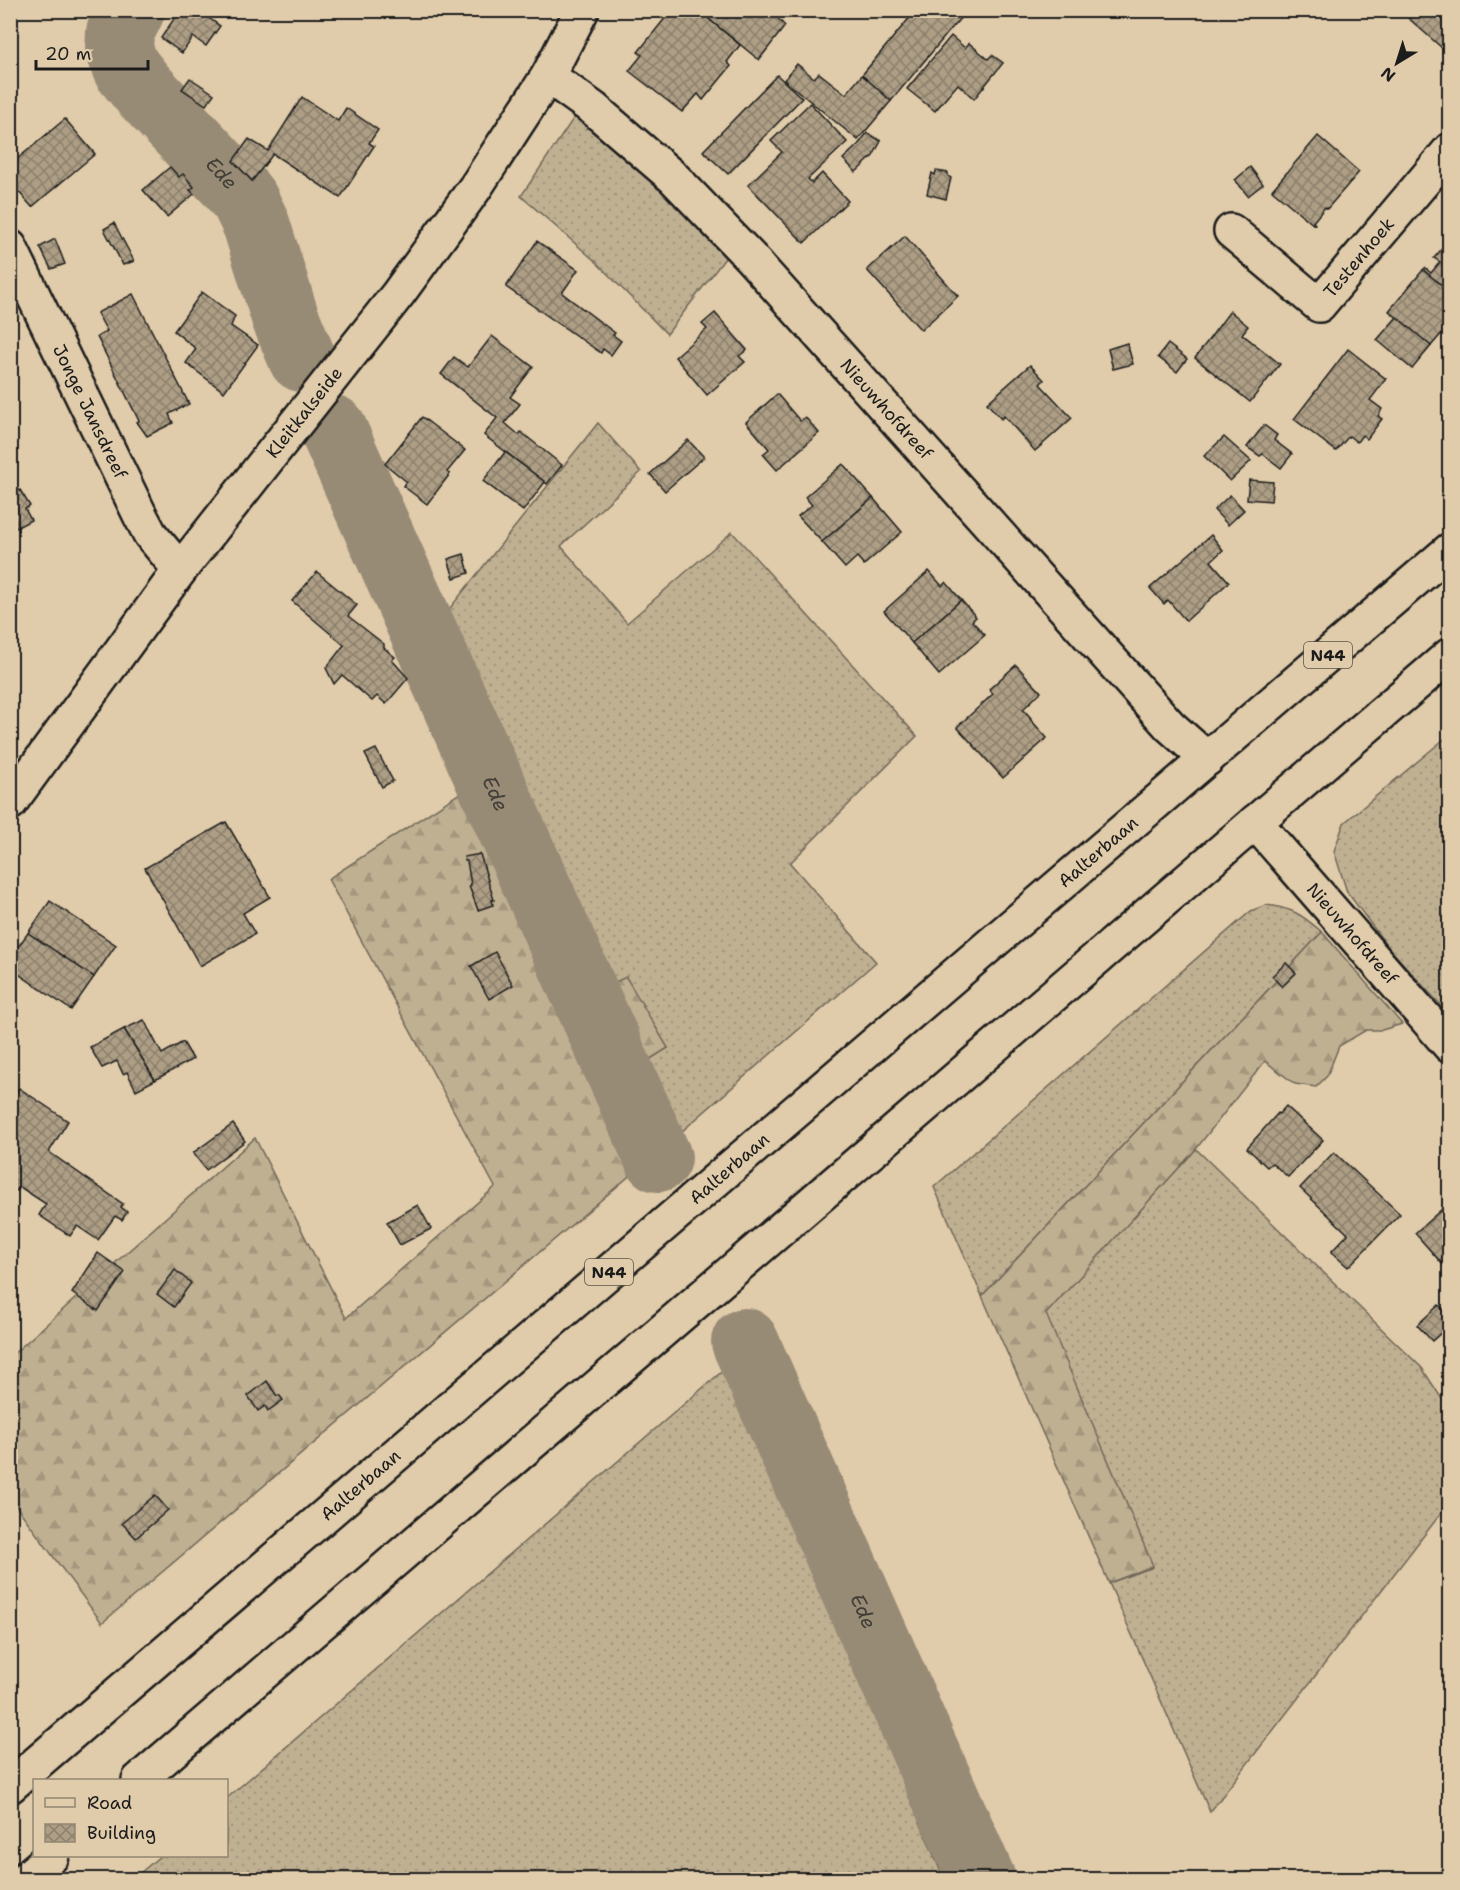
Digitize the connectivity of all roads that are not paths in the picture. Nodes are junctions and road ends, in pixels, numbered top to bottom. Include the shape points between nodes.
1 (582, 10) edge
2 (548, 76) junction
3 (1449, 150) edge
4 (1231, 231) dead end
5 (10, 247) edge
6 (1449, 550) edge
7 (180, 570) junction
8 (1449, 655) edge
9 (1207, 759) junction
10 (10, 803) edge
11 (1256, 822) junction
12 (1449, 1046) edge
13 (141, 1779) edge
14 (10, 1786) edge
15 (51, 1857) edge
16 (24, 1880) edge

1 - 2 main road, Kleitkalseide
2 - 7 main road, Kleitkalseide via 398,294
2 - 9 main road, Nieuwhofdreef via 594,109 674,178 751,258 1170,726
3 - 4 main road, Testenhoek via 1319,305
5 - 7 main road, Jonge Jansdreef via 150,534
6 - 9 main road, Aalterbaan / N44
7 - 10 main road, Kleitkalseide
8 - 11 main road
9 - 14 main road, Aalterbaan / N44
11 - 12 main road, Nieuwhofdreef
11 - 13 main road
15 - 16 main road

